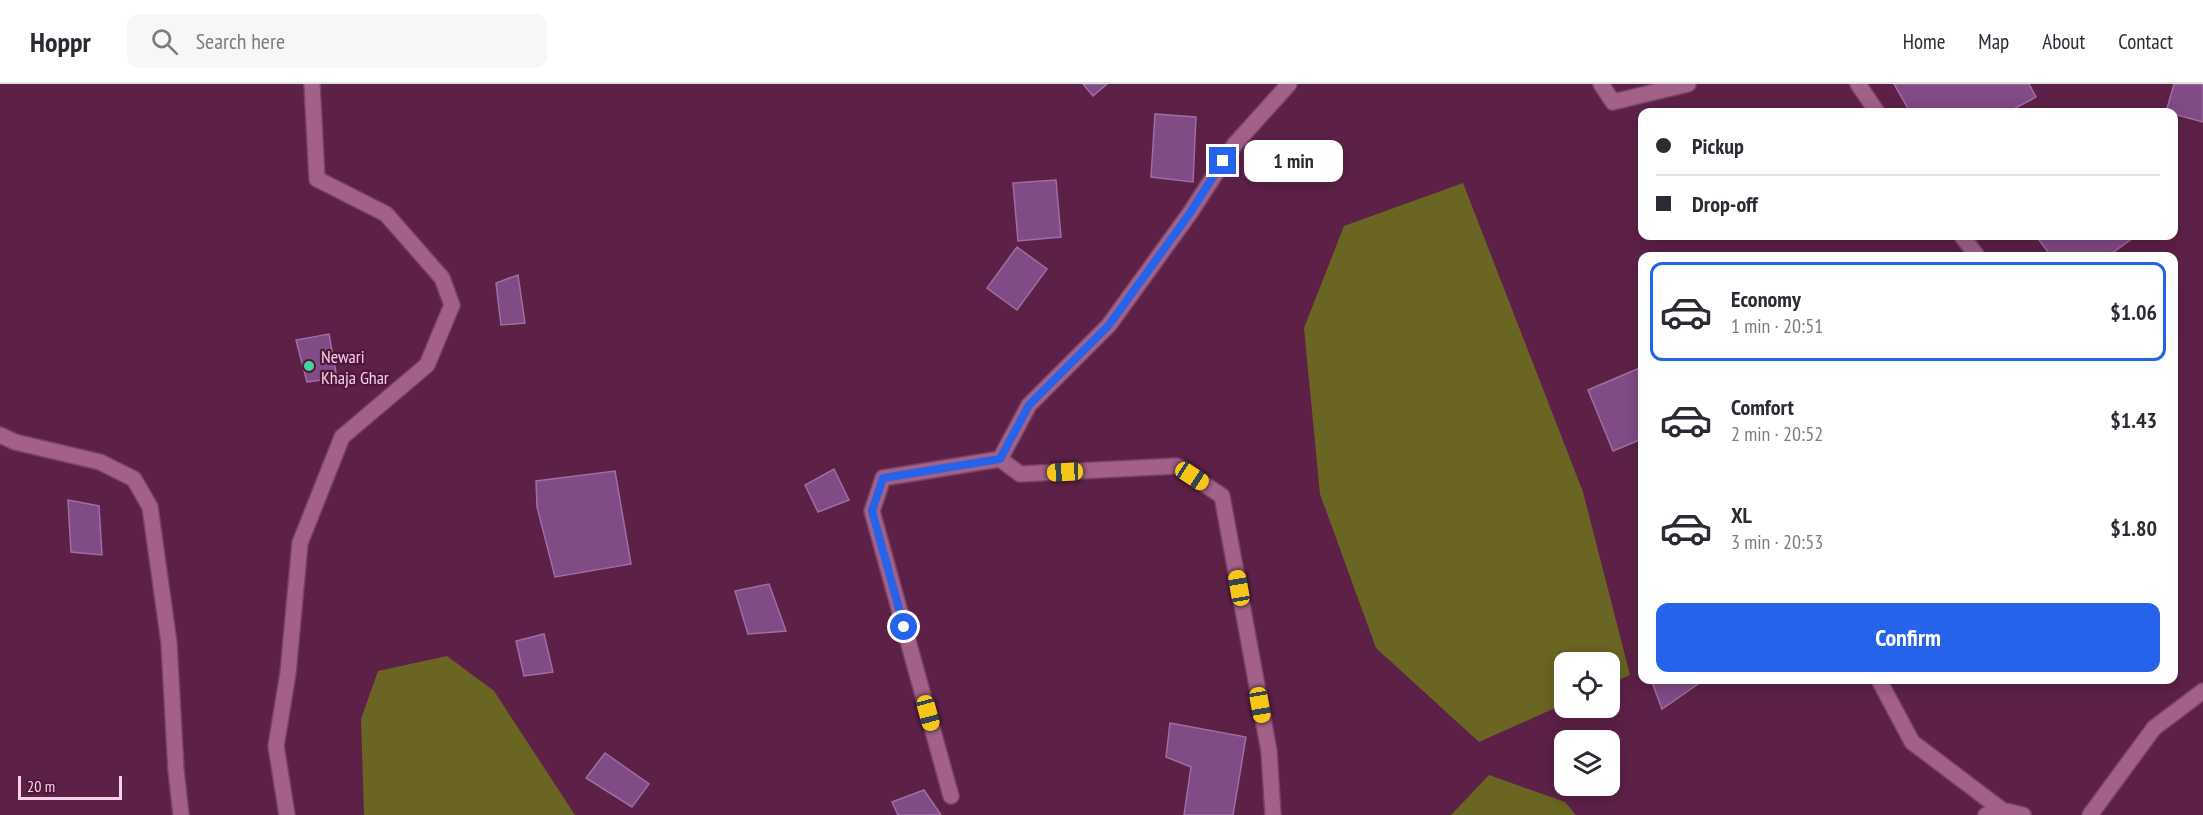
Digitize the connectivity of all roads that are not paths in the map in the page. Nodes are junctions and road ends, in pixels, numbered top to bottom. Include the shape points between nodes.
1 (312, 84) edge
2 (1289, 84) edge
3 (1601, 84) edge
4 (1688, 84) edge
5 (1858, 84) edge
6 (1874, 108) edge
7 (0, 435) edge
8 (1000, 459) junction
9 (1881, 684) edge
10 (2203, 691) edge
11 (951, 796) dead end
12 (2002, 810) junction
13 (181, 815) edge
14 (287, 815) edge
15 (1273, 815) edge
16 (1986, 815) edge
17 (2023, 815) edge
18 (2090, 815) edge

1 - 14 street via 317,179 386,214 442,278 452,304 427,365 342,437 300,543 288,673 276,746
2 - 8 street via 1235,144 1109,325 1029,405
3 - 4 street via 1613,102
5 - 6 street
7 - 13 street via 100,462 134,479 150,507 169,643
8 - 11 street via 883,478 872,511
8 - 15 street via 1020,474 1177,466 1222,496 1269,751
9 - 12 street via 1912,742
10 - 18 street via 2154,728
12 - 16 street
12 - 17 street

